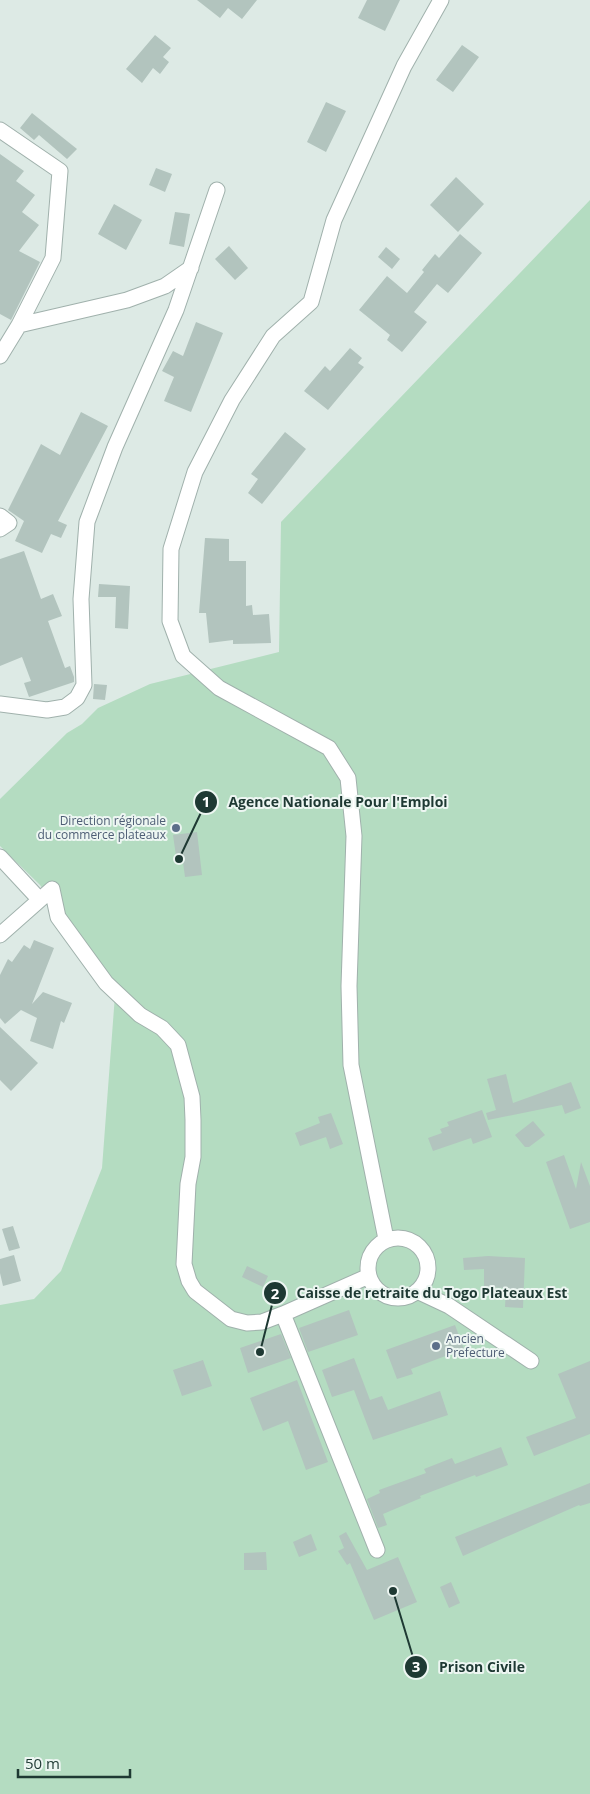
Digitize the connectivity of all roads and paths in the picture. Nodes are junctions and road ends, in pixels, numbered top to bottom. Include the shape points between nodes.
1 (441, 0) edge
2 (0, 132) edge
3 (217, 190) dead end
4 (191, 268) junction
5 (19, 326) junction
6 (0, 356) edge
7 (0, 516) edge
8 (0, 528) edge
9 (0, 704) edge
10 (0, 858) edge
11 (39, 899) junction
12 (0, 935) edge
13 (386, 1239) junction
14 (369, 1276) junction
15 (417, 1291) junction
16 (283, 1314) junction
17 (531, 1361) dead end
18 (377, 1550) dead end

1 - 13 street via 404,66 334,220 311,302 273,336 232,400 195,472 171,550 170,621 183,656 218,688 329,748 348,778 354,836 349,986 351,1065
2 - 5 street via 60,171 53,258
3 - 4 street
4 - 5 street via 165,286 127,300
4 - 9 street via 176,310 115,447 88,522 81,599 84,685 77,698 65,706 47,710
5 - 6 street
7 - 8 street via 9,523
10 - 11 street
11 - 12 street
11 - 16 street via 52,889 58,917 106,983 178,1045 192,1097 193,1157 188,1184 184,1264 189,1281 195,1291 231,1319 262,1322
13 - 14 street via 372,1252
13 - 15 street via 402,1237 411,1240 425,1254 428,1274
14 - 15 street via 378,1290 392,1297 401,1298
14 - 16 street
15 - 17 street via 449,1306
16 - 18 street

